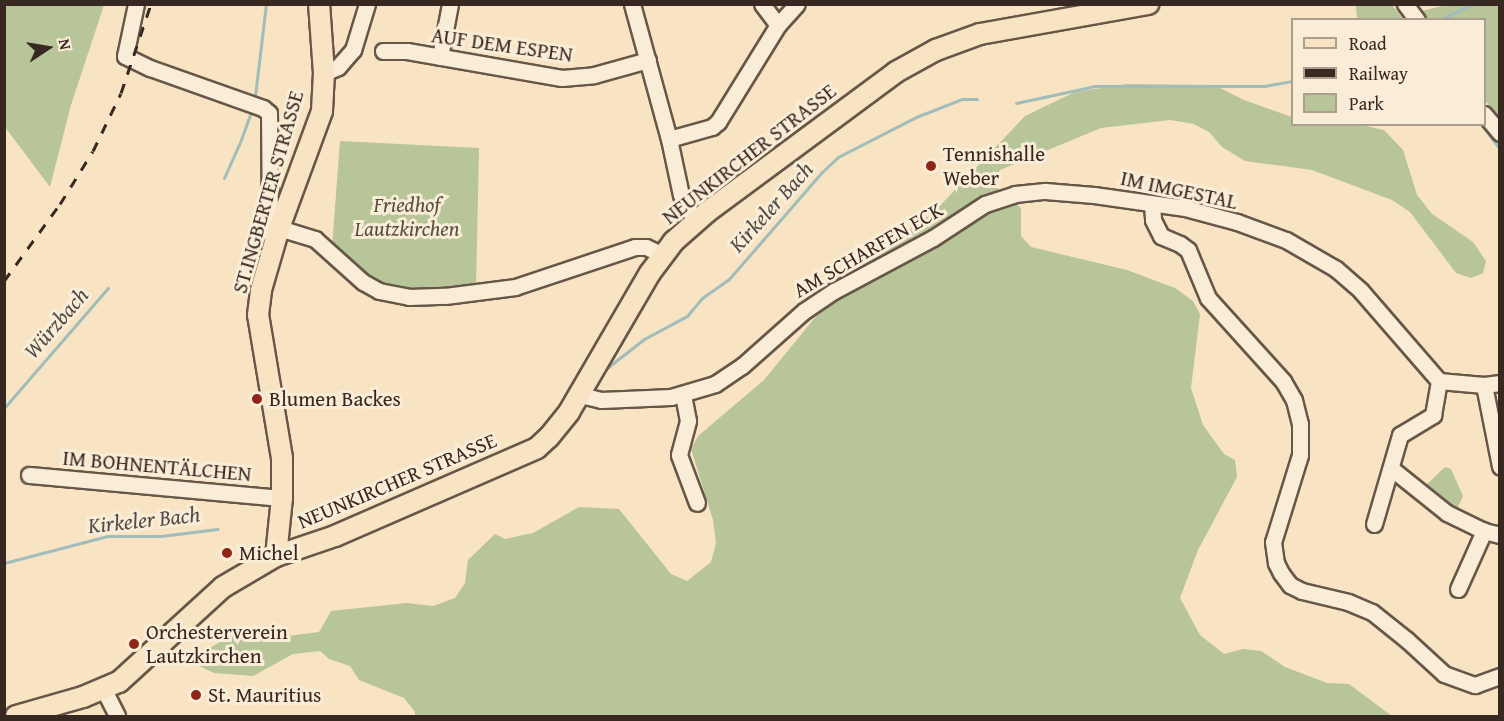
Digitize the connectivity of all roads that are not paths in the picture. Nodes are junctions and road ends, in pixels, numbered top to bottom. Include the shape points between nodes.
1 (136, 4) edge
2 (319, 4) edge
3 (367, 4) edge
4 (450, 4) edge
5 (632, 4) edge
6 (762, 4) edge
7 (798, 4) edge
8 (1148, 4) edge
9 (1405, 4) edge
10 (1416, 18) edge
11 (778, 24) junction
12 (383, 51) dead end
13 (440, 57) junction
14 (648, 60) junction
15 (324, 73) junction
16 (1486, 115) edge
17 (1500, 134) edge
18 (669, 139) junction
19 (1022, 192) joint
20 (1152, 204) junction
21 (695, 221) junction
22 (277, 235) junction
23 (663, 255) junction
24 (1439, 381) junction
25 (1492, 384) edge
26 (579, 395) junction
27 (683, 395) junction
28 (1500, 466) edge
29 (1392, 469) junction
30 (29, 475) dead end
31 (282, 498) junction
32 (698, 504) dead end
33 (1374, 524) dead end
34 (1484, 531) junction
35 (1500, 535) edge
36 (298, 549) junction
37 (276, 556) junction
38 (1458, 589) dead end
39 (1500, 676) edge
40 (104, 690) junction
41 (16, 717) edge
42 (117, 717) edge

1 - 22 street via 125,56 269,113 270,228
2 - 15 main road, ST.INGBERTER STRASSE
3 - 15 street via 353,50 338,67
4 - 13 street
5 - 14 street
6 - 11 street
7 - 11 street
8 - 21 main road, NEUNKIRCHER STRASSE via 980,34 936,50 878,84
9 - 10 street
11 - 18 street via 718,122
12 - 13 street, AUF DEM ESPEN
13 - 14 street, AUF DEM ESPEN via 562,78 594,75
14 - 18 street
15 - 22 main road, ST.INGBERTER STRASSE via 322,111
16 - 17 street
18 - 21 street via 681,195
19 - 20 street, IM IMGESTAL via 1064,192
19 - 27 street, AM SCHARFEN ECK via 985,204 933,238 834,291 804,311 728,377
20 - 24 street, IM IMGESTAL via 1185,208 1265,231 1336,269 1378,308
20 - 39 street via 1153,220 1161,236 1188,250 1208,298 1283,381 1294,400 1300,424 1300,455 1273,542 1281,573 1290,585 1302,591 1372,612 1444,674 1474,685
21 - 23 main road, NEUNKIRCHER STRASSE
22 - 23 street via 315,239 363,282 380,291 409,297 515,287 635,247 646,247
22 - 31 main road, ST.INGBERTER STRASSE via 258,315 280,439
23 - 26 main road, NEUNKIRCHER STRASSE
24 - 25 street
24 - 29 street via 1433,415 1400,435
25 - 28 street
26 - 27 street, AM SCHARFEN ECK via 601,400
26 - 36 main road, NEUNKIRCHER STRASSE via 558,428 537,447
27 - 32 street via 688,421 679,455
29 - 33 street
29 - 34 street via 1447,513
30 - 31 street, IM BOHNENTÄLCHEN
31 - 36 main road, ST.INGBERTER STRASSE
31 - 37 main road, ST.INGBERTER STRASSE
34 - 35 street
34 - 38 street
36 - 37 main road, NEUNKIRCHER STRASSE
37 - 40 main road, NEUNKIRCHER STRASSE via 223,587 134,671
40 - 41 main road, NEUNKIRCHER STRASSE
40 - 42 street

